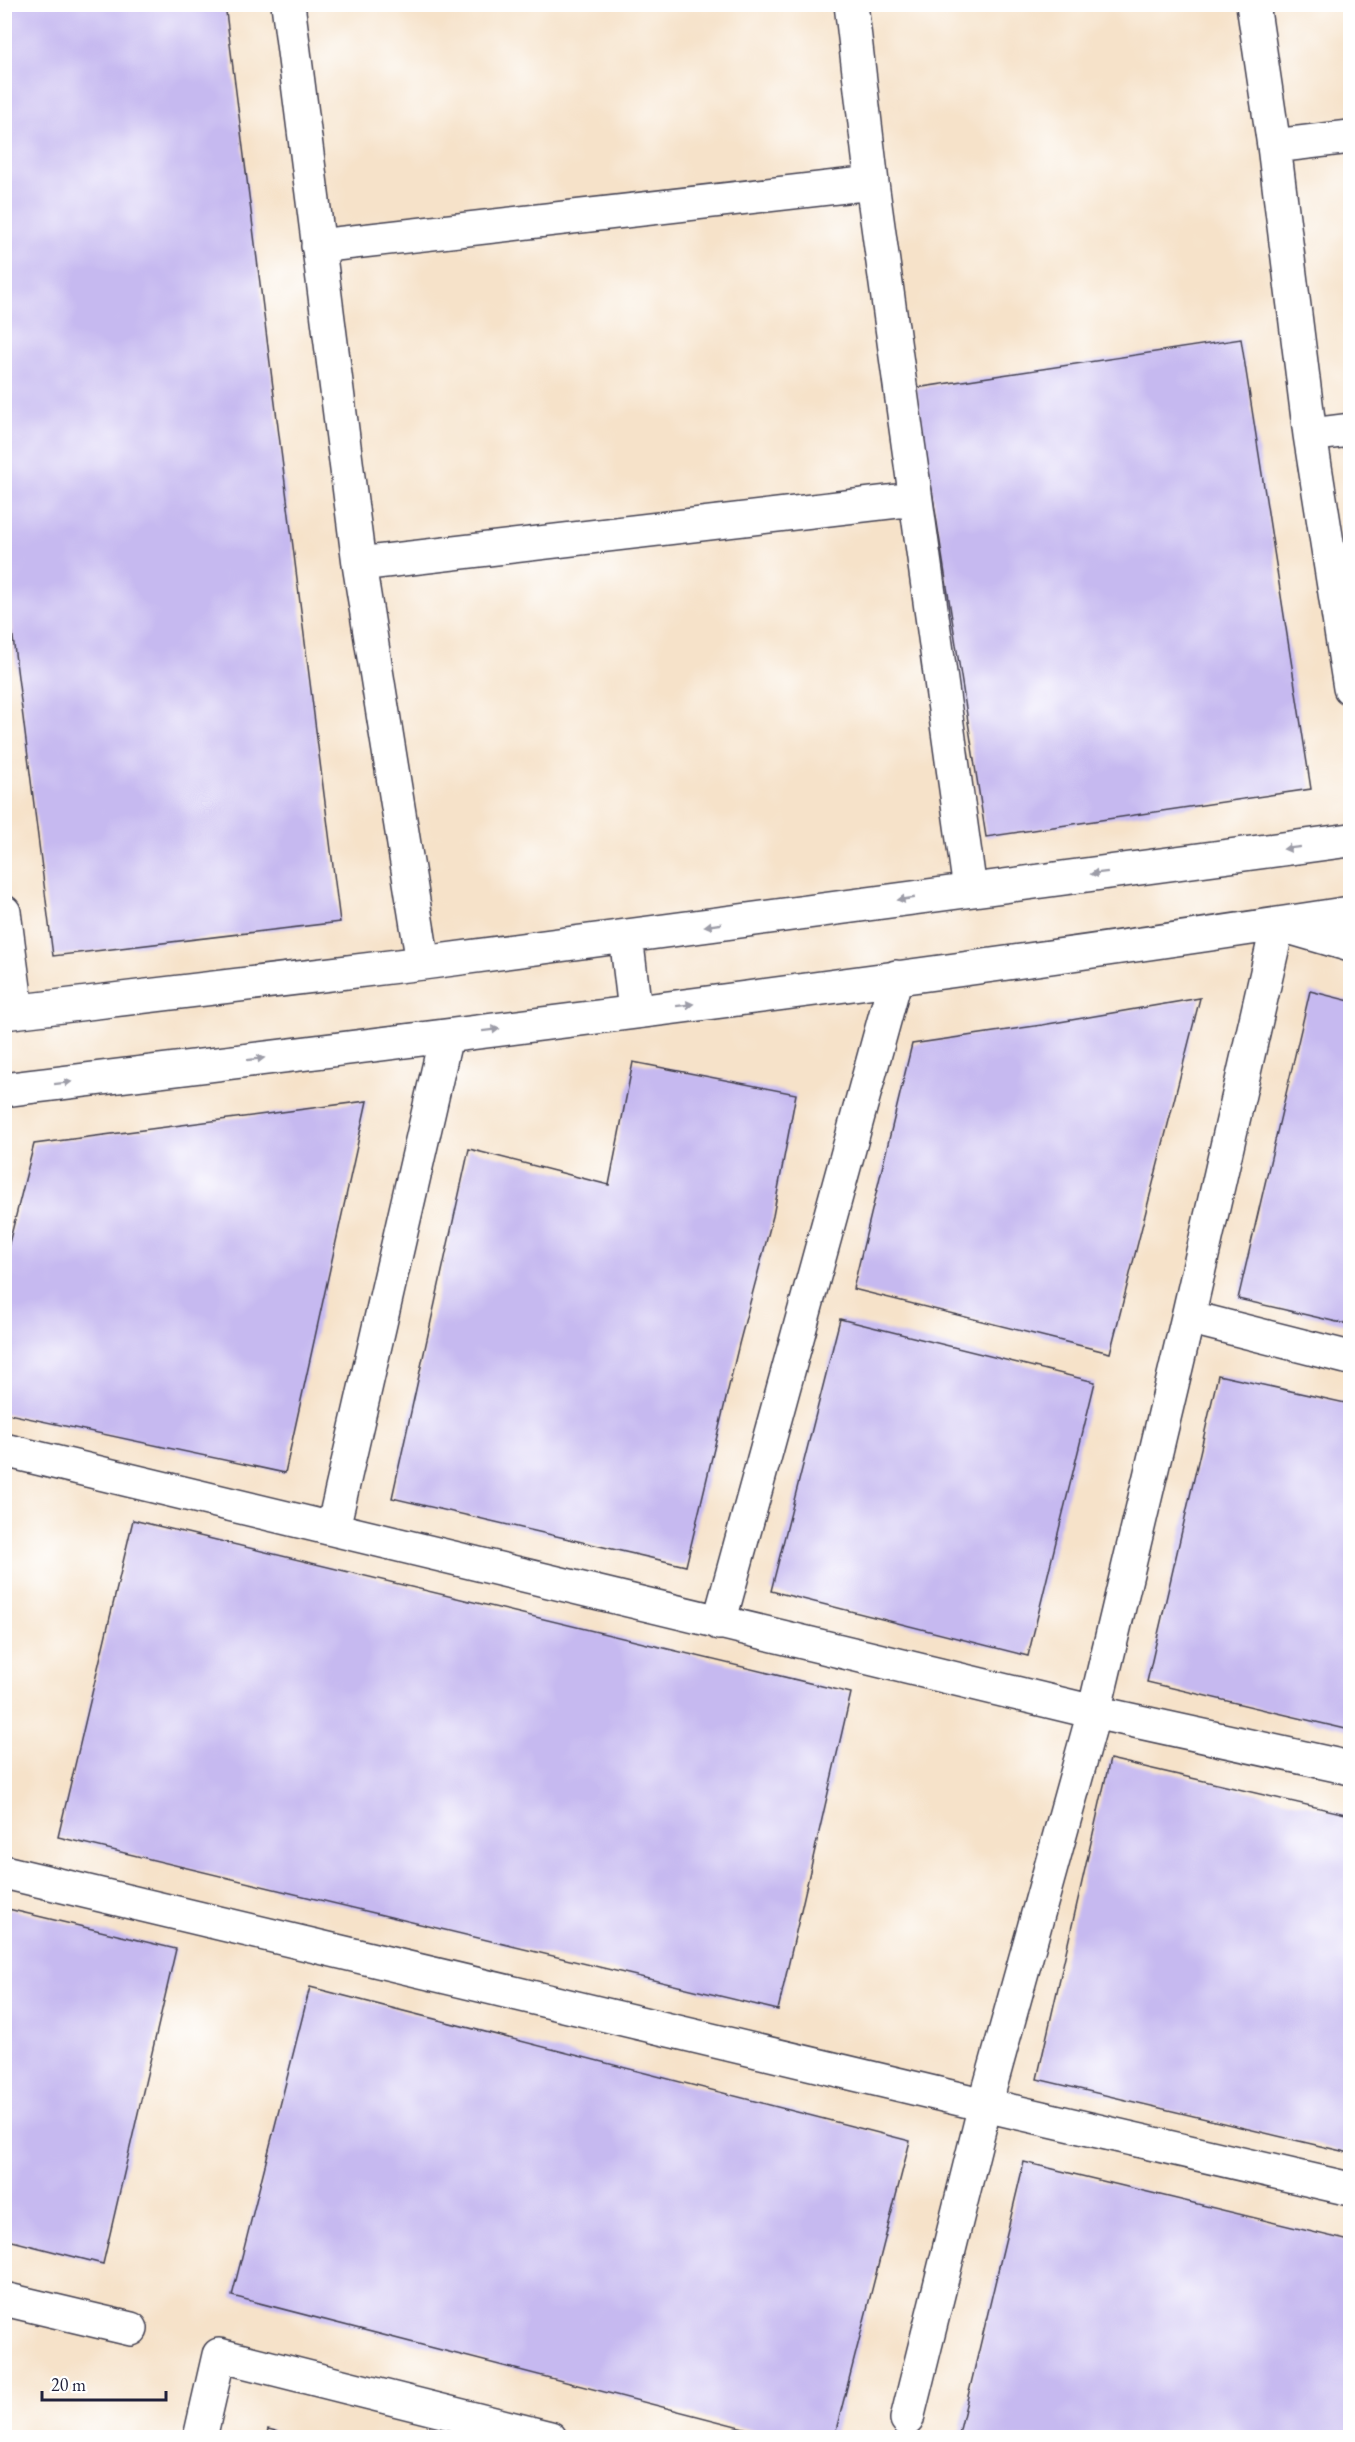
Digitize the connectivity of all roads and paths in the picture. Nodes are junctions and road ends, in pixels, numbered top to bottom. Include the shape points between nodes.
1 (288, 4) edge
2 (851, 4) edge
3 (1253, 4) edge
4 (1350, 137) edge
5 (1274, 146) junction
6 (872, 183) junction
7 (318, 246) junction
8 (1350, 430) edge
9 (1310, 435) junction
10 (915, 499) junction
11 (359, 564) junction
12 (1350, 688) edge
13 (1350, 840) edge
14 (970, 890) junction
15 (4, 912) edge
16 (1350, 913) edge
17 (1278, 924) junction
18 (626, 936) junction
19 (1350, 945) edge
20 (423, 963) junction
21 (896, 977) junction
22 (635, 1011) junction
23 (11, 1012) edge
24 (446, 1036) junction
25 (4, 1090) edge
26 (1188, 1317) junction
27 (1350, 1358) edge
28 (4, 1450) edge
29 (333, 1528) junction
30 (719, 1623) junction
31 (1094, 1712) junction
32 (1350, 1768) edge
33 (4, 1872) edge
34 (985, 2105) junction
35 (1350, 2189) edge
36 (4, 2299) edge
37 (131, 2329) dead end
38 (907, 2419) dead end
39 (200, 2438) edge
40 (550, 2438) edge

1 - 7 street
2 - 6 street
3 - 5 street
4 - 5 street
5 - 9 street
6 - 7 street
6 - 10 street
7 - 11 street
8 - 9 street
9 - 12 street
10 - 11 street
10 - 14 street
11 - 20 street
13 -> 14 street
14 -> 18 street
15 - 23 street
16 - 17 street
17 - 19 street
17 - 21 street
17 - 26 street
18 - 20 street
18 - 22 street
20 - 23 street
22 -> 21 street
21 - 30 street
24 -> 22 street
25 -> 24 street
24 - 29 street
26 - 27 street
26 - 31 street
28 - 29 street
29 - 30 street
30 - 31 street
31 - 32 street
31 - 34 street
33 - 34 street
34 - 35 street
34 - 38 street
36 - 37 street
39 - 40 street via 219,2355

